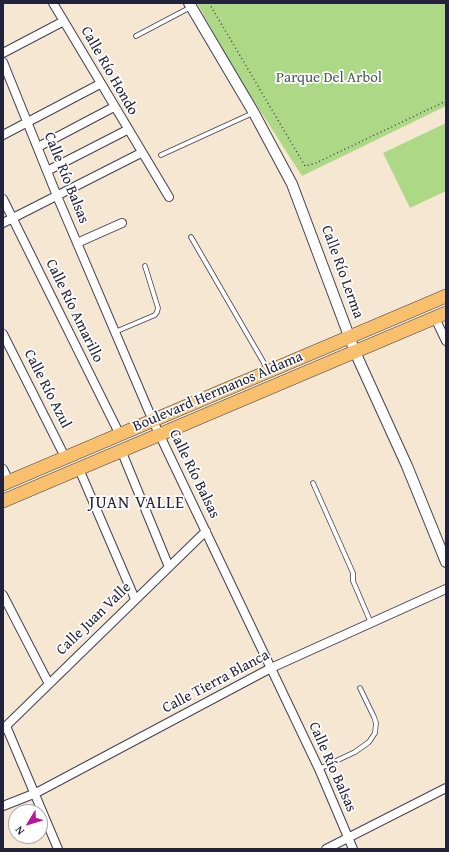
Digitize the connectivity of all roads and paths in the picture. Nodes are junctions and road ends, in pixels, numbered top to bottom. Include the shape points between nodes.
1 (53, 3) edge
2 (209, 3) edge
3 (190, 5) edge
4 (64, 21) junction
5 (136, 36) dead end
6 (3, 53) edge
7 (3, 62) edge
8 (100, 84) junction
9 (446, 102) edge
10 (114, 107) junction
11 (254, 113) junction
12 (28, 121) junction
13 (127, 130) junction
14 (3, 135) edge
15 (38, 147) junction
16 (141, 153) junction
17 (161, 155) dead end
18 (47, 171) junction
19 (57, 196) junction
20 (169, 197) dead end
21 (3, 199) edge
22 (13, 218) junction
23 (3, 223) edge
24 (122, 223) dead end
25 (191, 238) dead end
26 (77, 243) junction
27 (145, 266) dead end
28 (446, 296) edge
29 (440, 315) edge
30 (115, 332) junction
31 (3, 334) edge
32 (350, 338) junction
33 (446, 341) edge
34 (355, 352) junction
35 (270, 372) junction
36 (153, 421) junction
37 (160, 434) junction
38 (120, 435) junction
39 (121, 450) junction
40 (65, 457) junction
41 (79, 468) junction
42 (3, 469) edge
43 (6, 482) edge
44 (313, 483) dead end
45 (3, 501) edge
46 (206, 531) junction
47 (446, 562) edge
48 (169, 566) junction
49 (446, 589) edge
50 (3, 595) edge
51 (135, 599) junction
52 (371, 623) junction
53 (271, 668) junction
54 (49, 684) junction
55 (360, 688) dead end
56 (5, 727) edge
57 (318, 769) junction
58 (446, 788) edge
59 (36, 793) junction
60 (3, 806) edge
61 (348, 838) junction
62 (58, 849) edge
63 (326, 849) edge
64 (353, 849) edge

1 - 4 street, Calle Río Hondo
2 - 9 path via 305,166
3 - 5 lane
3 - 11 street, Calle Río Lerma
4 - 6 street
4 - 8 street, Calle Río Hondo
7 - 12 street, Calle Río Balsas
8 - 10 street, Calle Río Hondo
8 - 12 street
10 - 13 street, Calle Río Hondo
10 - 15 street
11 - 17 lane
11 - 32 street, Calle Río Lerma via 292,184
12 - 14 street
12 - 15 street, Calle Río Balsas
13 - 16 street, Calle Río Hondo
13 - 18 street
15 - 18 street, Calle Río Balsas
16 - 19 street
16 - 20 street, Calle Río Hondo
18 - 19 street, Calle Río Balsas
19 - 22 street
19 - 26 street, Calle Río Balsas
21 - 22 street, Calle Río Amarillo
22 - 23 street
22 - 38 street, Calle Río Amarillo
24 - 26 street
25 - 35 lane
26 - 30 street, Calle Río Balsas
27 - 30 lane via 157,312
28 - 32 main road, Boulevard Hermanos Aldama
29 - 33 street
29 - 34 main road, Boulevard Hermanos Aldama
30 - 36 street, Calle Río Balsas
31 - 40 street, Calle Río Azul
32 - 34 street, Calle Río Lerma
32 - 35 main road, Boulevard Hermanos Aldama
34 - 37 main road, Boulevard Hermanos Aldama
34 - 47 street, Calle Río Lerma via 407,466
35 - 36 main road, Boulevard Hermanos Aldama
36 - 37 street, Calle Río Balsas
36 - 38 main road, Boulevard Hermanos Aldama
37 - 39 main road, Boulevard Hermanos Aldama
37 - 46 street, Calle Río Balsas
38 - 40 main road, Boulevard Hermanos Aldama
39 - 41 main road, Boulevard Hermanos Aldama
39 - 48 street
40 - 43 main road, Boulevard Hermanos Aldama
41 - 45 main road, Boulevard Hermanos Aldama
41 - 51 street
42 - 43 street
44 - 52 lane via 353,573 353,581
46 - 48 street, Calle Juan Valle
46 - 53 street, Calle Río Balsas
48 - 51 street, Calle Juan Valle
49 - 52 street, Calle Tierra Blanca
50 - 54 street
51 - 54 street, Calle Juan Valle
52 - 53 street, Calle Tierra Blanca
53 - 57 street, Calle Río Balsas
53 - 59 street, Calle Tierra Blanca
54 - 56 street, Calle Juan Valle
55 - 57 lane via 374,717 376,733 356,752
56 - 59 street
57 - 61 street, Calle Río Balsas
58 - 61 street
59 - 60 street, Calle Tierra Blanca
59 - 62 street
61 - 63 street
61 - 64 street, Calle Río Balsas

